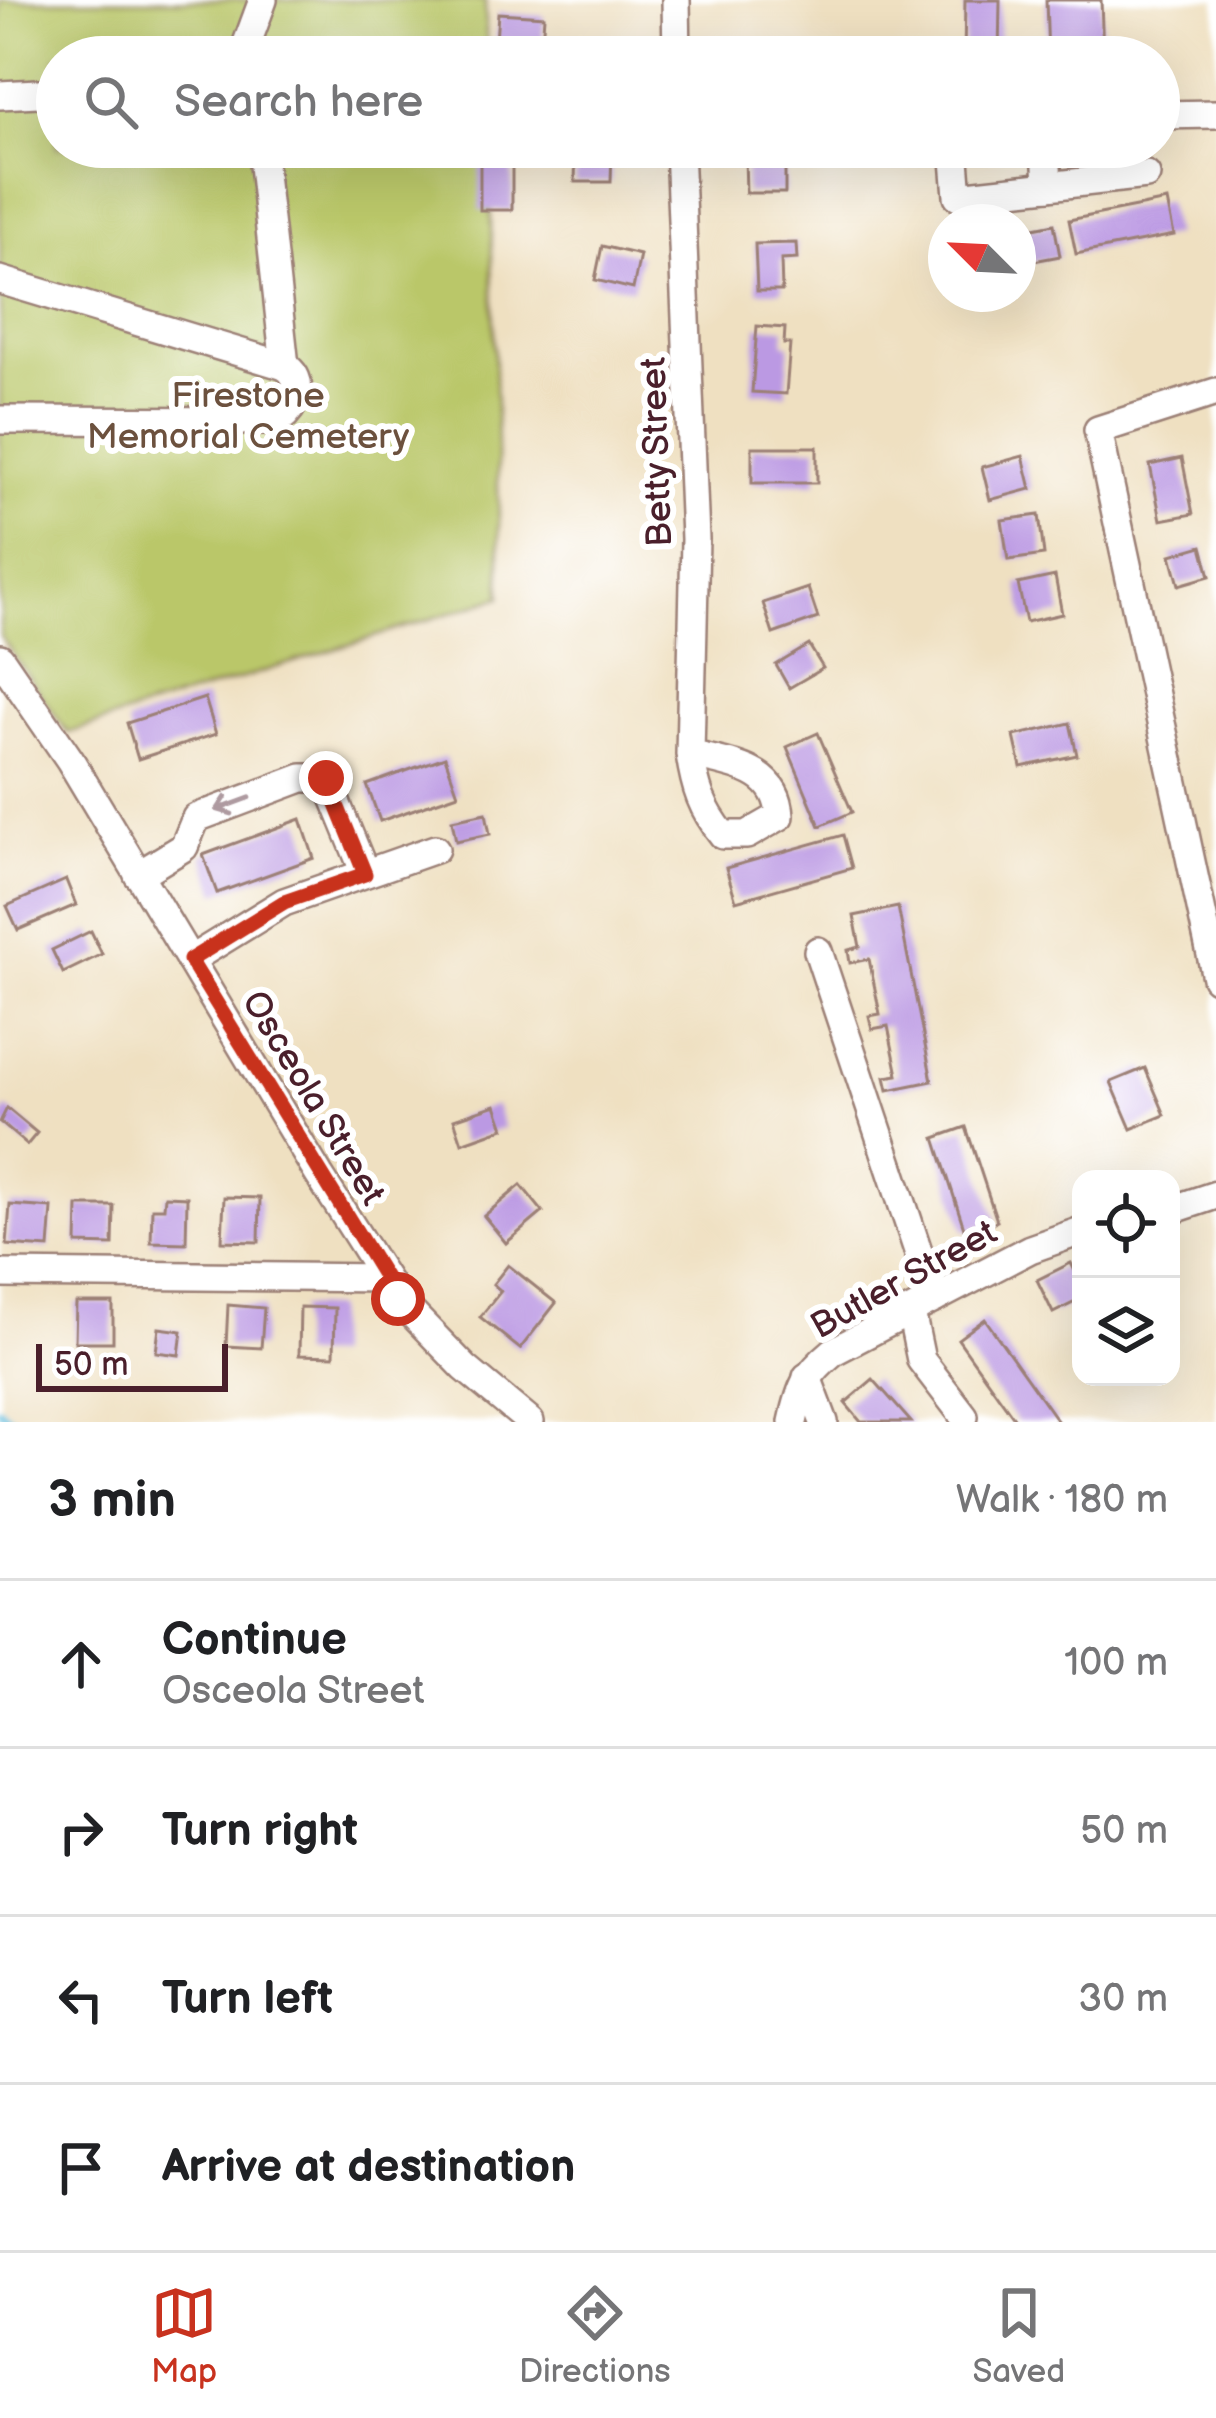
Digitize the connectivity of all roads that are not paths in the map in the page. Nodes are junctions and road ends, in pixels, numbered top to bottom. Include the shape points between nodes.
1 (263, 0) edge
2 (676, 0) edge
3 (248, 36) edge
4 (676, 36) edge
5 (36, 93) edge
6 (0, 95) edge
7 (1216, 114) edge
8 (1180, 115) edge
9 (263, 168) edge
10 (680, 168) edge
11 (956, 168) edge
12 (1047, 168) edge
13 (1146, 175) dead end
14 (1048, 186) junction
15 (0, 280) edge
16 (285, 366) junction
17 (1216, 392) edge
18 (0, 420) edge
19 (0, 658) edge
20 (690, 754) dead end
21 (435, 849) dead end
22 (365, 874) junction
23 (138, 875) junction
24 (818, 951) dead end
25 (190, 960) junction
26 (1216, 978) edge
27 (1216, 1195) edge
28 (1180, 1207) edge
29 (1072, 1234) edge
30 (0, 1274) edge
31 (384, 1278) junction
32 (922, 1306) junction
33 (807, 1377) junction
34 (964, 1416) dead end
35 (530, 1422) edge
36 (794, 1422) edge
37 (824, 1422) edge

1 - 3 street
2 - 4 street
5 - 6 street
7 - 8 street
9 - 16 street
10 - 20 street, Betty Street via 695,539
11 - 14 street via 958,196
12 - 14 street
13 - 14 street
15 - 16 street
16 - 18 street via 298,388 278,418
17 - 26 street via 1097,430
19 - 23 street, Osceola Street
21 - 22 street
22 -> 23 street via 326,778 302,778 196,818 184,848
22 - 25 street via 284,902
23 - 25 street, Osceola Street
24 - 32 street
25 - 31 street, Osceola Street
27 - 28 street
29 - 32 street, Butler Street
30 - 31 street
31 - 35 street, Osceola Street via 414,1320
32 - 33 street, Butler Street via 834,1351
32 - 34 street via 921,1360
33 - 36 street, Butler Street
33 - 37 street

